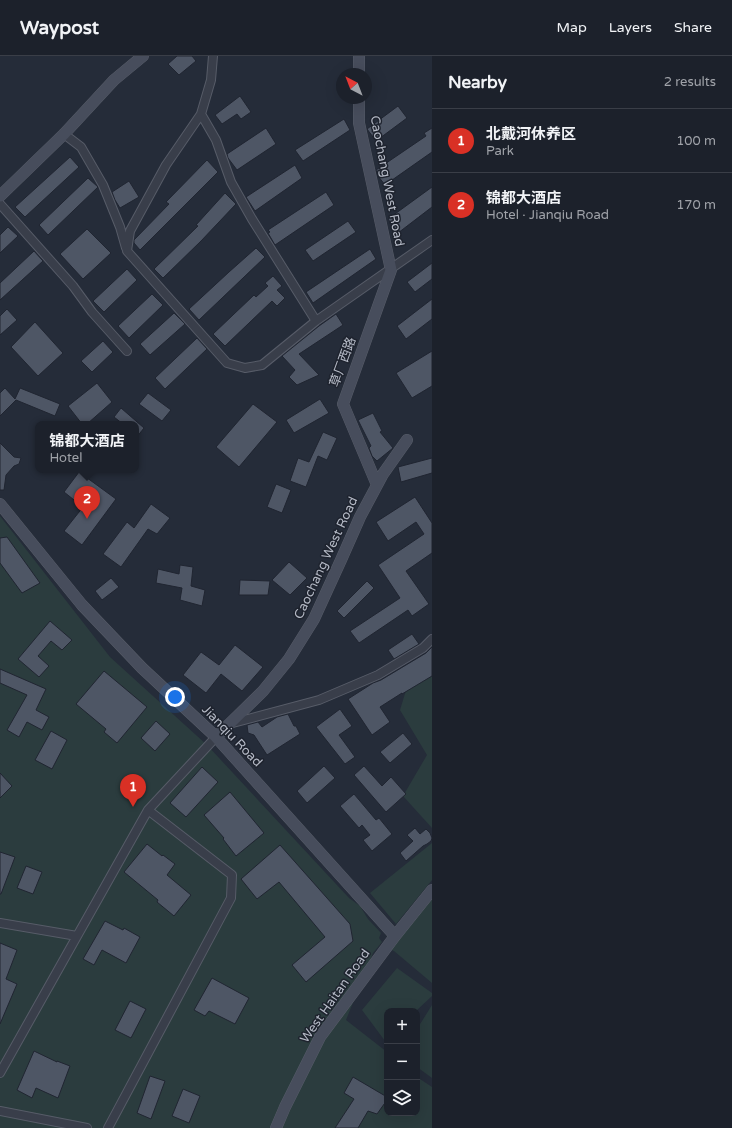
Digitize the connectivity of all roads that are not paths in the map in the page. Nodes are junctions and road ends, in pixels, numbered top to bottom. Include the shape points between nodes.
1 (143, 56) edge
2 (213, 56) edge
3 (359, 56) edge
4 (359, 68) edge
5 (359, 104) edge
6 (201, 114) junction
7 (64, 134) junction
8 (0, 196) edge
9 (0, 204) edge
10 (432, 240) edge
11 (127, 251) junction
12 (391, 270) junction
13 (316, 321) junction
14 (127, 351) dead end
15 (407, 440) dead end
16 (377, 485) junction
17 (0, 504) edge
18 (432, 639) edge
19 (228, 725) junction
20 (216, 737) junction
21 (148, 810) junction
22 (432, 890) edge
23 (0, 923) edge
24 (77, 936) junction
25 (395, 936) junction
26 (0, 1073) edge
27 (0, 1111) edge
28 (87, 1128) edge
29 (108, 1128) edge
30 (276, 1128) edge

1 - 7 main road via 114,80
2 - 6 street via 211,80
3 - 4 main road
5 - 12 main road, Caochang West Road via 359,123
6 - 11 street via 166,165 130,231
6 - 13 street via 216,140 231,182
7 - 8 main road
7 - 11 street via 81,147 103,186
9 - 14 street
10 - 12 street
11 - 13 street via 227,363 245,368 262,365
12 - 13 street
12 - 16 main road, 草厂西路 via 343,404
15 - 16 main road, Caochang West Road
16 - 19 main road, Caochang West Road via 314,620 289,659 263,691
17 - 20 main road, Jianqiu Road via 82,605 142,668
18 - 19 street via 422,648 378,674 319,700
19 - 20 main road, Caochang West Road
20 - 21 street
20 - 25 main road, Jianqiu Road
21 - 24 street
21 - 29 street via 232,876 232,898
22 - 25 main road, West Haitan Road
23 - 24 street
24 - 26 street
25 - 30 main road, West Haitan Road via 320,1037
27 - 28 street

